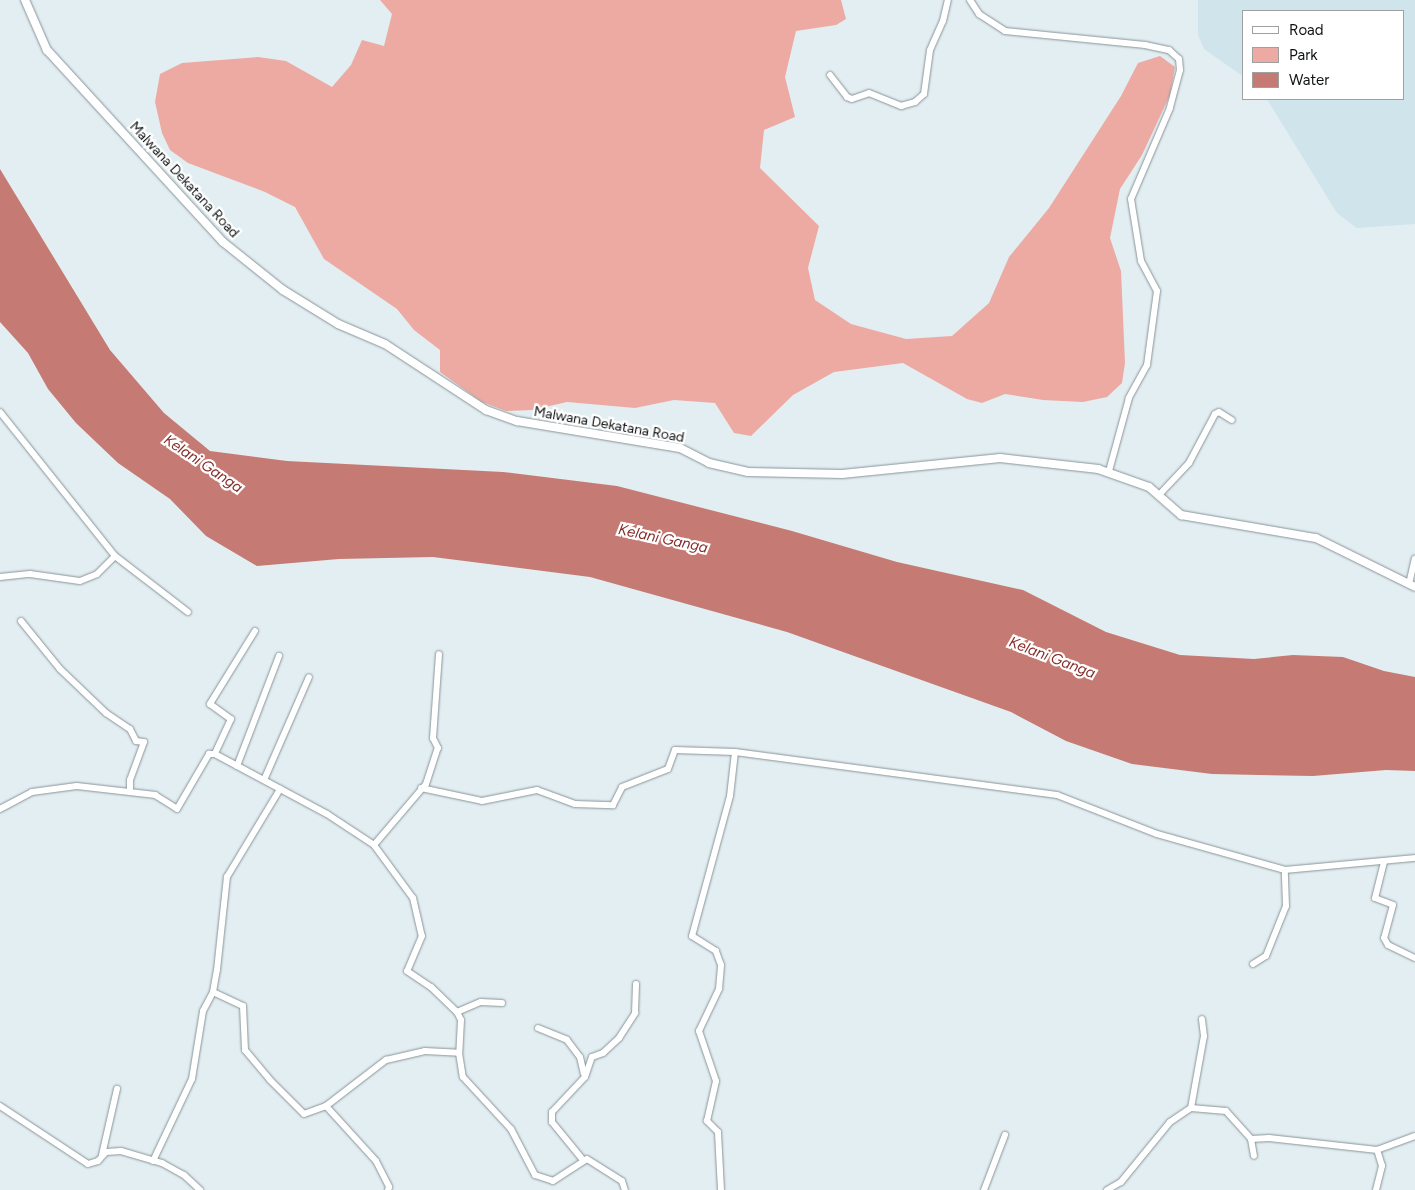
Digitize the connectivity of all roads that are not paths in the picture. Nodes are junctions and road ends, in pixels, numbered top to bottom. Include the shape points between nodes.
1 (25, 0) edge
2 (948, 0) edge
3 (970, 0) edge
4 (830, 75) dead end
5 (0, 412) edge
6 (1232, 420) dead end
7 (1109, 471) junction
8 (1159, 495) junction
9 (115, 556) junction
10 (1415, 558) edge
11 (0, 577) edge
12 (1412, 586) edge
13 (188, 612) dead end
14 (21, 621) dead end
15 (255, 631) dead end
16 (439, 654) dead end
17 (279, 656) dead end
18 (309, 677) dead end
19 (735, 752) junction
20 (215, 754) junction
21 (237, 766) junction
22 (264, 780) junction
23 (421, 788) junction
24 (280, 789) junction
25 (130, 792) junction
26 (0, 809) edge
27 (374, 845) junction
28 (1415, 858) edge
29 (1384, 862) junction
30 (1285, 870) junction
31 (1415, 958) edge
32 (1253, 964) dead end
33 (636, 984) dead end
34 (213, 992) junction
35 (502, 1003) dead end
36 (457, 1012) junction
37 (1202, 1019) dead end
38 (538, 1028) dead end
39 (459, 1053) junction
40 (585, 1077) junction
41 (117, 1088) dead end
42 (0, 1106) edge
43 (326, 1106) junction
44 (1191, 1108) junction
45 (1005, 1135) dead end
46 (1415, 1136) edge
47 (1251, 1140) junction
48 (1377, 1150) junction
49 (102, 1155) junction
50 (1254, 1156) dead end
51 (583, 1160) junction
52 (153, 1161) junction
53 (200, 1190) edge
54 (388, 1190) edge
55 (625, 1190) edge
56 (721, 1190) edge
57 (984, 1190) edge
58 (1108, 1190) edge
59 (1376, 1190) edge

1 - 7 main road, Malwana Dekatana Road via 47,50 223,242 283,290 338,324 386,344 486,410 517,420 680,448 709,463 748,472 842,474 1000,458
2 - 4 street via 930,50 924,94 915,102 901,106 869,93 847,98
3 - 7 street via 979,14 1005,31 1145,45 1169,50 1179,59 1180,70 1170,108 1131,199 1141,261 1157,291 1147,365 1129,398
5 - 9 street
6 - 8 street via 1219,412 1215,414 1189,463
7 - 8 main road, Malwana Dekatana Road via 1149,487
8 - 12 main road, Malwana Dekatana Road via 1172,510 1186,517 1316,538
9 - 11 street via 97,574 80,581 30,574
9 - 13 street
10 - 12 street
14 - 25 street via 60,669 106,714 130,729 136,740 144,742 130,780
15 - 20 street via 210,704 230,720
16 - 23 street via 433,738 438,748 426,784
17 - 21 street
18 - 22 street
19 - 23 street via 675,750 668,769 622,787 613,805 575,804 537,790 482,801
19 - 30 street via 1057,795 1158,834
19 - 56 street via 730,796 692,936 716,951 721,965 719,988 699,1032 716,1081 707,1121 718,1132
20 - 21 street
20 - 25 street via 209,754 177,809 155,795
21 - 22 street
22 - 24 street
23 - 27 street
24 - 27 street
24 - 34 street via 227,877
25 - 26 street via 76,786 59,788 32,792
27 - 36 street via 413,898 422,936 406,971 431,987
28 - 29 street
29 - 30 street
29 - 31 street via 1375,898 1393,905 1384,938 1388,945
30 - 32 street via 1286,906 1266,956
33 - 40 street via 635,1013 619,1038 603,1053 592,1058
34 - 43 street via 243,1006 245,1050 297,1108 304,1114
34 - 52 street via 203,1010 192,1079
35 - 36 street via 481,1002
36 - 39 street via 462,1020
37 - 44 street via 1204,1036
38 - 40 street via 567,1040 580,1057
39 - 43 street via 425,1051 386,1060
39 - 51 street via 463,1078 511,1129 535,1175 553,1180
40 - 51 street via 552,1112 552,1122
41 - 49 street
42 - 49 street via 88,1164 93,1164
43 - 54 street via 376,1161
44 - 47 street via 1226,1111
44 - 58 street via 1170,1122 1121,1182
45 - 57 street
46 - 48 street
47 - 48 street via 1269,1138
47 - 50 street
48 - 59 street via 1382,1166
49 - 52 street via 111,1150
51 - 55 street via 600,1165 622,1181
52 - 53 street via 177,1171

